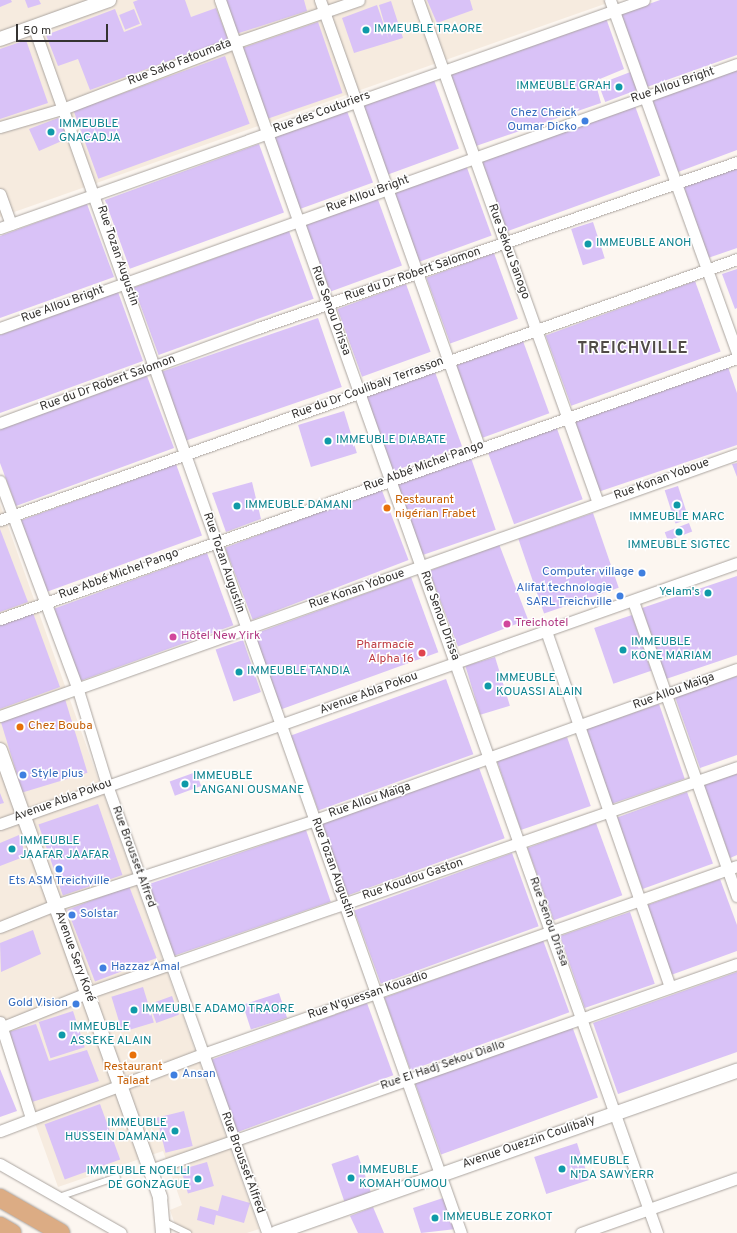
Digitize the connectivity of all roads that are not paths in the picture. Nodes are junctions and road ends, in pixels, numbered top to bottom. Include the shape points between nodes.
1 (109, 0) edge
2 (220, 0) edge
3 (320, 0) edge
4 (359, 0) edge
5 (418, 0) edge
6 (644, 0) edge
7 (612, 5) edge
8 (324, 12) junction
9 (34, 28) junction
10 (0, 39) edge
11 (234, 42) junction
12 (737, 64) edge
13 (444, 71) junction
14 (644, 96) junction
15 (356, 101) junction
16 (65, 108) junction
17 (0, 127) edge
18 (266, 133) junction
19 (474, 157) junction
20 (737, 162) edge
21 (676, 184) junction
22 (386, 188) junction
23 (95, 193) junction
24 (0, 194) edge
25 (297, 220) junction
26 (11, 224) junction
27 (0, 228) edge
28 (505, 242) junction
29 (737, 259) edge
30 (707, 270) junction
31 (417, 273) junction
32 (127, 282) junction
33 (327, 305) junction
34 (0, 328) edge
35 (536, 330) junction
36 (737, 353) edge
37 (737, 358) edge
38 (448, 361) junction
39 (155, 367) junction
40 (359, 392) junction
41 (567, 416) junction
42 (0, 423) edge
43 (479, 447) junction
44 (737, 454) edge
45 (185, 456) junction
46 (390, 479) junction
47 (0, 482) edge
48 (598, 503) junction
49 (12, 516) junction
50 (0, 520) edge
51 (214, 541) junction
52 (737, 563) edge
53 (421, 568) junction
54 (633, 601) junction
55 (44, 603) junction
56 (0, 619) edge
57 (245, 627) junction
58 (546, 631) junction
59 (456, 663) junction
60 (737, 669) edge
61 (78, 690) junction
62 (666, 695) junction
63 (0, 716) edge
64 (281, 726) junction
65 (578, 726) junction
66 (0, 750) edge
67 (490, 758) junction
68 (737, 767) edge
69 (696, 781) junction
70 (107, 785) junction
71 (610, 812) junction
72 (23, 815) junction
73 (315, 820) junction
74 (0, 824) edge
75 (520, 843) junction
76 (732, 867) edge
77 (140, 877) junction
78 (737, 896) edge
79 (639, 901) junction
80 (344, 903) junction
81 (55, 905) junction
82 (0, 927) edge
83 (552, 932) junction
84 (737, 964) edge
85 (171, 965) junction
86 (670, 987) junction
87 (87, 993) junction
88 (377, 994) junction
89 (582, 1018) junction
90 (1, 1026) edge
91 (203, 1054) junction
92 (737, 1072) edge
93 (407, 1079) junction
94 (119, 1086) junction
95 (616, 1113) junction
96 (31, 1118) junction
97 (0, 1131) edge
98 (234, 1141) junction
99 (0, 1164) edge
100 (150, 1170) junction
101 (440, 1174) junction
102 (117, 1177) dead end
103 (737, 1178) edge
104 (56, 1197) junction
105 (0, 1198) edge
106 (650, 1210) junction
107 (0, 1226) edge
108 (163, 1227) edge
109 (179, 1232) edge
110 (12, 1233) edge
111 (61, 1233) edge
112 (121, 1233) edge
113 (188, 1233) edge
114 (267, 1233) edge
115 (276, 1233) edge
116 (461, 1233) edge
117 (581, 1233) edge
118 (657, 1233) edge

1 - 9 street
2 - 11 street, Rue Senou Drissa
3 - 8 street
4 - 8 street, Rue Sako Fatoumata
5 - 13 street, Rue Sekou Sanogo
6 - 7 street, Rue des Couturiers
7 - 13 street, Rue des Couturiers
7 - 14 street
8 - 11 street, Rue Sako Fatoumata
8 - 15 street
9 - 10 street
9 - 16 street, Rue Tozan Augustin
11 - 16 street, Rue Sako Fatoumata
11 - 18 street, Rue Senou Drissa
12 - 14 street, Rue Allou Bright
13 - 15 street, Rue des Couturiers
13 - 19 street, Rue Sekou Sanogo
14 - 19 street, Rue Allou Bright
14 - 21 street
15 - 18 street, Rue des Couturiers
15 - 22 street
16 - 17 street, Rue Sako Fatoumata
16 - 23 street, Rue Tozan Augustin
18 - 23 street, Rue des Couturiers
18 - 25 street, Rue Senou Drissa
19 - 22 street, Rue Allou Bright
19 - 28 street, Rue Sekou Sanogo
20 - 21 street, Rue du Dr Robert Salomon
21 - 28 street, Rue du Dr Robert Salomon
21 - 30 street
22 - 25 street, Rue Allou Bright
22 - 31 street
23 - 26 street, Rue des Couturiers
23 - 32 street, Rue Tozan Augustin
24 - 26 street
25 - 32 street, Rue Allou Bright
25 - 33 street, Rue Senou Drissa
26 - 27 street, Rue des Couturiers
28 - 31 street, Rue du Dr Robert Salomon
28 - 35 street, Rue Sekou Sanogo
29 - 30 street, Rue du Dr Coulibaly Terrasson
30 - 35 street, Rue du Dr Coulibaly Terrasson
30 - 36 street
31 - 33 street, Rue du Dr Robert Salomon
31 - 38 street
32 - 34 street, Rue Allou Bright
32 - 39 street, Rue Tozan Augustin
33 - 39 street, Rue du Dr Robert Salomon
33 - 40 street, Rue Senou Drissa
35 - 38 street, Rue du Dr Coulibaly Terrasson
35 - 41 street, Rue Sekou Sanogo
37 - 41 street, Rue Abbé Michel Pango
38 - 40 street, Rue du Dr Coulibaly Terrasson
38 - 43 street
39 - 42 street, Rue du Dr Robert Salomon
39 - 45 street, Rue Tozan Augustin
40 - 45 street, Rue du Dr Coulibaly Terrasson
40 - 46 street, Rue Senou Drissa
41 - 43 street, Rue Abbé Michel Pango
41 - 48 street, Rue Sekou Sanogo
43 - 46 street, Rue Abbé Michel Pango
44 - 48 street, Rue Konan Yoboue
45 - 49 street, Rue du Dr Coulibaly Terrasson
45 - 51 street, Rue Tozan Augustin
46 - 51 street, Rue Abbé Michel Pango
46 - 53 street, Rue Senou Drissa
47 - 49 street, Rue Brousset Alfred
48 - 53 street, Rue Konan Yoboue
49 - 50 street, Rue du Dr Coulibaly Terrasson
49 - 55 street, Rue Brousset Alfred
51 - 55 street, Rue Abbé Michel Pango
51 - 57 street, Rue Tozan Augustin
52 - 54 street, Avenue Abla Pokou
53 - 57 street, Rue Konan Yoboue
53 - 59 street, Rue Senou Drissa
54 - 58 street, Avenue Abla Pokou
54 - 62 street
55 - 56 street, Rue Abbé Michel Pango
55 - 61 street, Rue Brousset Alfred
57 - 61 street, Rue Konan Yoboue
57 - 64 street, Rue Tozan Augustin
58 - 59 street, Avenue Abla Pokou
58 - 65 street
59 - 64 street, Avenue Abla Pokou
59 - 67 street, Rue Senou Drissa
60 - 62 street, Rue Allou Maïga
61 - 63 street, Rue Konan Yoboue
61 - 70 street, Rue Brousset Alfred
62 - 65 street, Rue Allou Maïga
62 - 69 street
64 - 70 street, Avenue Abla Pokou
64 - 73 street, Rue Tozan Augustin
65 - 67 street, Rue Allou Maïga
65 - 71 street
66 - 72 street, Avenue Sery Koré
67 - 73 street, Rue Allou Maïga
67 - 75 street, Rue Senou Drissa
68 - 69 street, Rue Koudou Gaston
69 - 71 street, Rue Koudou Gaston
69 - 76 street
70 - 72 street, Avenue Abla Pokou
70 - 77 street, Rue Brousset Alfred
71 - 75 street, Rue Koudou Gaston
71 - 79 street
72 - 74 street, Avenue Abla Pokou
72 - 81 street, Avenue Sery Koré
73 - 77 street, Rue Allou Maïga
73 - 80 street, Rue Tozan Augustin
75 - 80 street, Rue Koudou Gaston
75 - 83 street, Rue Senou Drissa
76 - 78 street
76 - 79 street, Rue N'guessan Kouadio
77 - 81 street, Rue Allou Maïga
77 - 85 street, Rue Brousset Alfred
79 - 83 street, Rue N'guessan Kouadio
79 - 86 street
80 - 85 street, Rue Koudou Gaston
80 - 88 street, Rue Tozan Augustin
81 - 82 street, Rue Allou Maïga
81 - 87 street, Avenue Sery Koré
83 - 88 street, Rue N'guessan Kouadio
83 - 89 street, Rue Senou Drissa
84 - 86 street, Rue El Hadj Sekou Diallo
85 - 87 street, Rue Koudou Gaston
85 - 91 street, Rue Brousset Alfred
86 - 89 street, Rue El Hadj Sekou Diallo
87 - 90 street, Rue Koudou Gaston
87 - 94 street, Avenue Sery Koré
88 - 91 street, Rue N'guessan Kouadio
88 - 93 street, Rue Tozan Augustin
89 - 93 street, Rue El Hadj Sekou Diallo
89 - 95 street, Rue Senou Drissa
90 - 96 street
91 - 94 street, Rue N'guessan Kouadio
91 - 98 street, Rue Brousset Alfred
92 - 95 street, Avenue Ouezzin Coulibaly
93 - 98 street, Rue El Hadj Sekou Diallo
93 - 101 street, Rue Tozan Augustin
94 - 96 street, Rue N'guessan Kouadio
94 - 100 street, Avenue Sery Koré
95 - 101 street, Avenue Ouezzin Coulibaly
95 - 106 street, Rue Senou Drissa
96 - 97 street, Rue N'guessan Kouadio
98 - 100 street, Rue El Hadj Sekou Diallo
98 - 114 street, Rue Brousset Alfred
99 - 104 street
100 - 108 street, Avenue Sery Koré
101 - 115 street, Avenue Ouezzin Coulibaly
101 - 116 street, Rue Tozan Augustin
102 - 104 lane
103 - 106 street
104 - 112 street
105 - 111 main road
106 - 117 street
106 - 118 street, Rue Senou Drissa
107 - 110 main road
108 - 109 lane
109 - 113 lane

